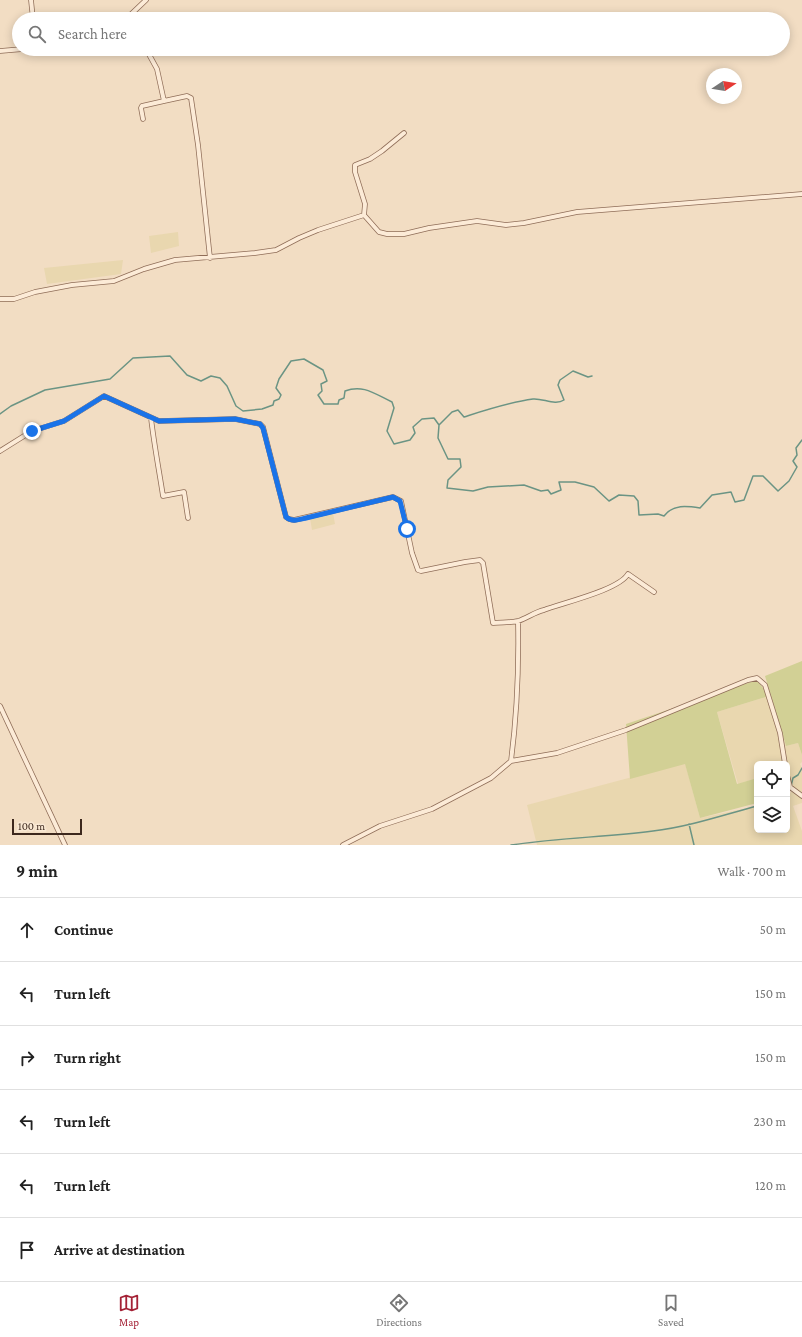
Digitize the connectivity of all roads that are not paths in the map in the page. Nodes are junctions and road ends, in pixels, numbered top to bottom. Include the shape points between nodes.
1 (31, 0) edge
2 (146, 0) edge
3 (32, 12) edge
4 (134, 12) edge
5 (12, 50) edge
6 (0, 51) edge
7 (150, 56) edge
8 (164, 101) junction
9 (142, 119) dead end
10 (404, 133) dead end
11 (802, 194) edge
12 (364, 216) junction
13 (210, 258) junction
14 (0, 299) edge
15 (151, 418) junction
16 (0, 451) edge
17 (188, 518) dead end
18 (654, 592) dead end
19 (518, 621) junction
20 (0, 706) edge
21 (511, 761) junction
22 (785, 761) edge
23 (790, 787) edge
24 (802, 796) edge
25 (65, 845) edge
26 (343, 845) edge

1 - 3 street
2 - 4 street
5 - 6 street
7 - 8 street via 157,69
8 - 9 street via 142,106
8 - 13 street via 187,96 191,98
10 - 12 street via 382,151 355,166 365,204
11 - 12 street via 576,212 506,225 477,221 404,234 379,232
12 - 13 street via 318,230 276,250
13 - 14 street via 175,260 114,281 72,285 14,299
15 - 16 street via 104,396 64,421 32,431
15 - 17 street via 163,496 184,492
15 - 19 street via 159,421 235,419 260,424 286,517 289,519 306,518 397,498 402,506 418,570 480,560 484,567 494,623
18 - 19 street via 628,574 626,579 597,593 542,610
19 - 21 street via 519,658
20 - 25 street
21 - 22 street via 557,753 626,730 728,687 757,678 765,685 780,733
21 - 26 street via 491,778 432,809 380,826
23 - 24 street

